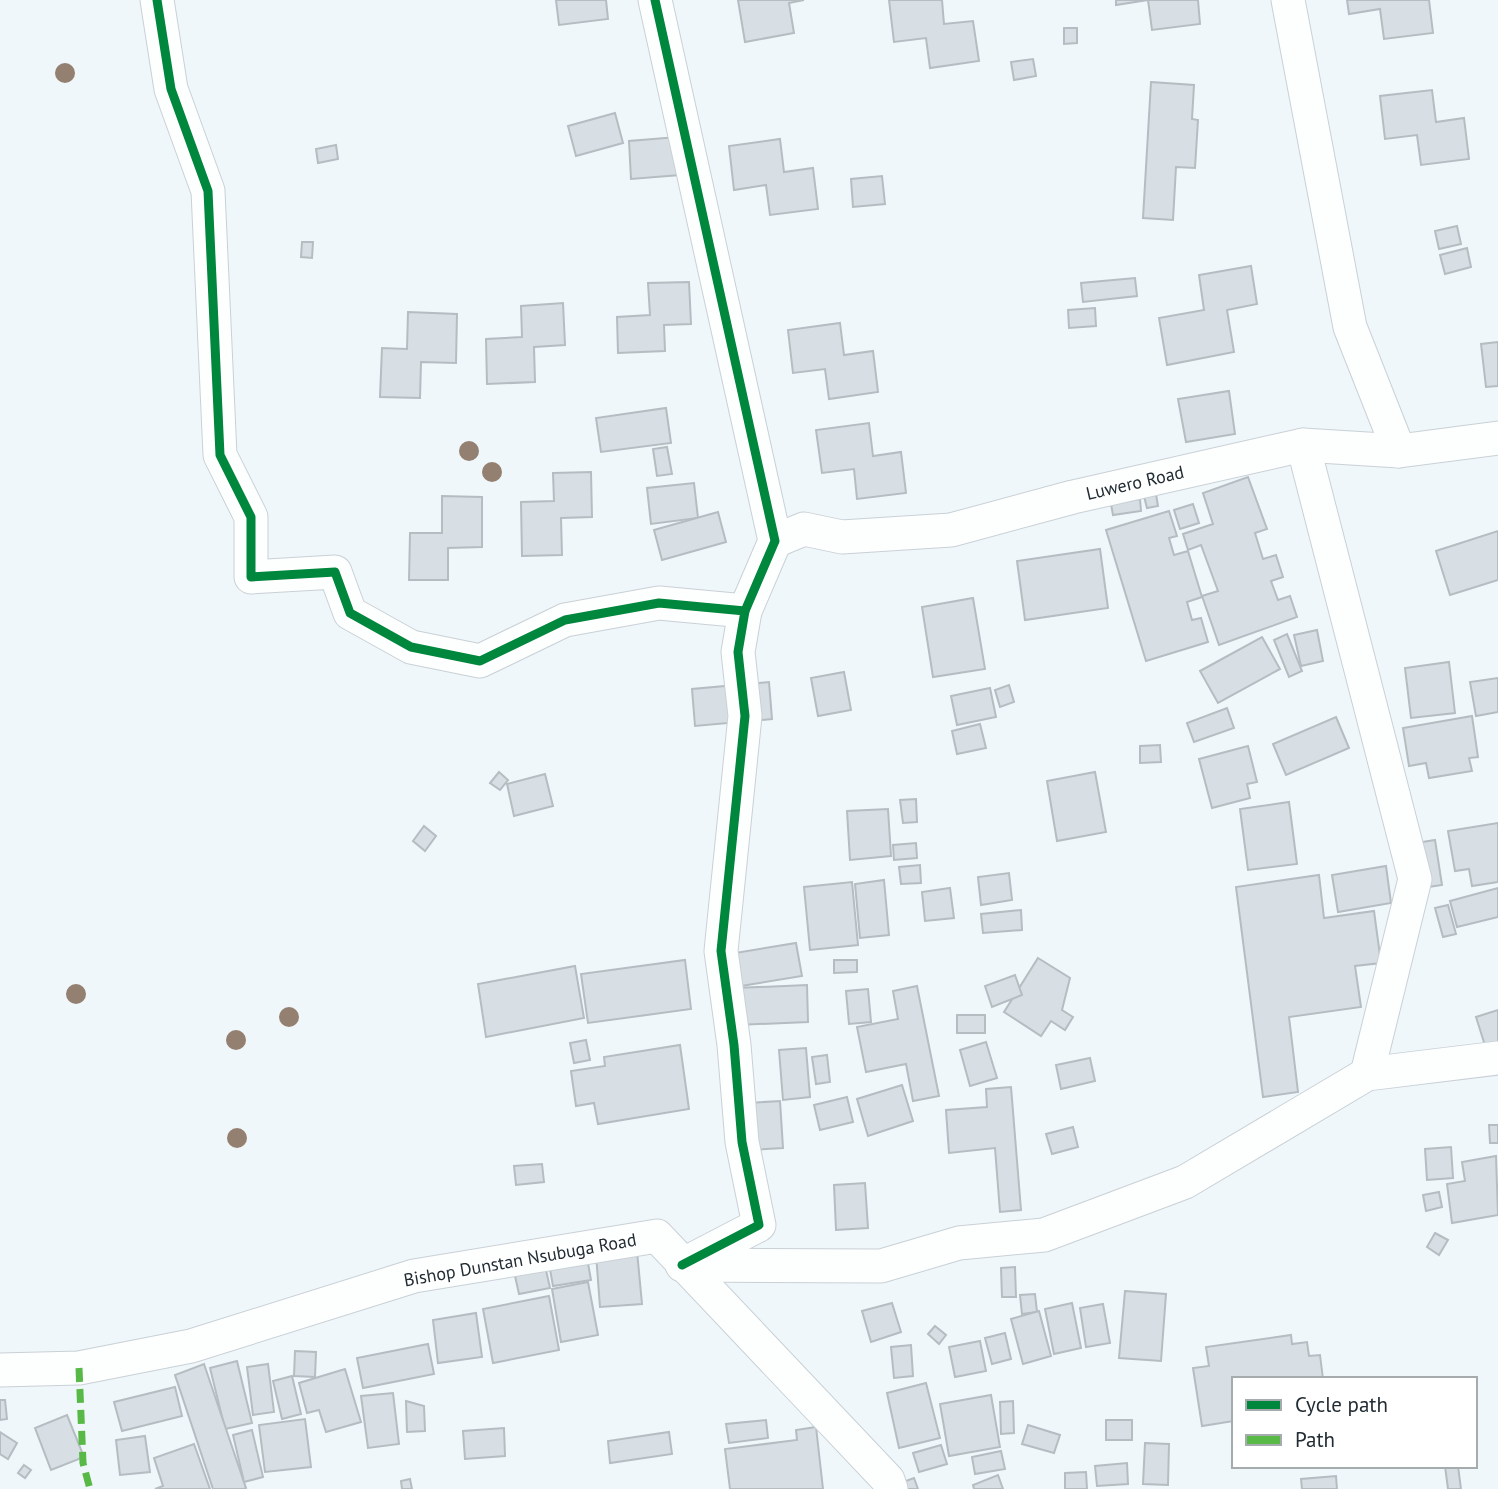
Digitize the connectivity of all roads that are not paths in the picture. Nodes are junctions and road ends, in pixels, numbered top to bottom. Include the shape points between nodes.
1 (157, 0) edge
2 (655, 0) edge
3 (1288, 0) edge
4 (1498, 438) edge
5 (1303, 445) junction
6 (1399, 451) junction
7 (775, 541) junction
8 (745, 611) junction
9 (1498, 1058) edge
10 (1367, 1074) junction
11 (682, 1265) junction
12 (0, 1370) edge
13 (891, 1489) edge

1 - 8 street via 172,89 208,191 220,455 251,517 251,577 335,572 350,613 411,647 480,661 565,620 659,603
2 - 7 street
3 - 6 street via 1350,327
4 - 6 street, Luwero Road
5 - 6 street, Luwero Road
5 - 7 street, Luwero Road via 951,530 842,537 804,529
5 - 10 street via 1415,879
7 - 8 street
8 - 11 street via 738,652 746,716 721,951 742,1142 759,1225
9 - 10 street
10 - 11 street via 1185,1182 1044,1235 959,1243 881,1266
11 - 12 street, Bishop Dunstan Nsubuga Road via 657,1237 414,1276 191,1346 79,1368
11 - 13 street via 888,1480

